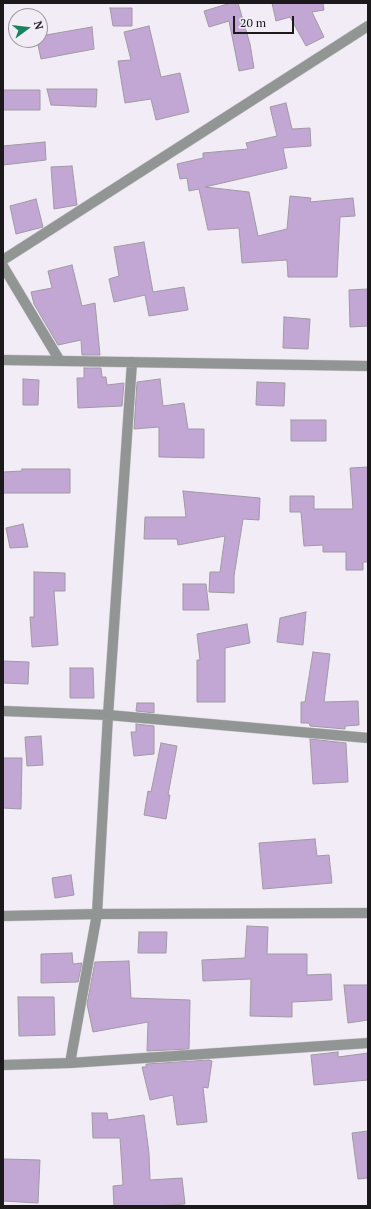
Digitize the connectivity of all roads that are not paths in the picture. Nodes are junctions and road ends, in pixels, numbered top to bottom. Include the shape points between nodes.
1 (368, 26) edge
2 (3, 260) edge
3 (3, 266) edge
4 (3, 360) edge
5 (60, 361) junction
6 (132, 362) junction
7 (368, 366) edge
8 (3, 711) edge
9 (108, 715) junction
10 (368, 738) edge
11 (368, 913) edge
12 (97, 914) junction
13 (3, 916) edge
14 (368, 1043) edge
15 (70, 1062) junction
16 (3, 1065) edge

1 - 2 street
3 - 5 street
4 - 5 street
5 - 6 street
6 - 7 street
6 - 9 street
8 - 9 street
9 - 10 street
9 - 12 street
11 - 12 street
12 - 13 street
12 - 15 street
14 - 15 street
15 - 16 street

